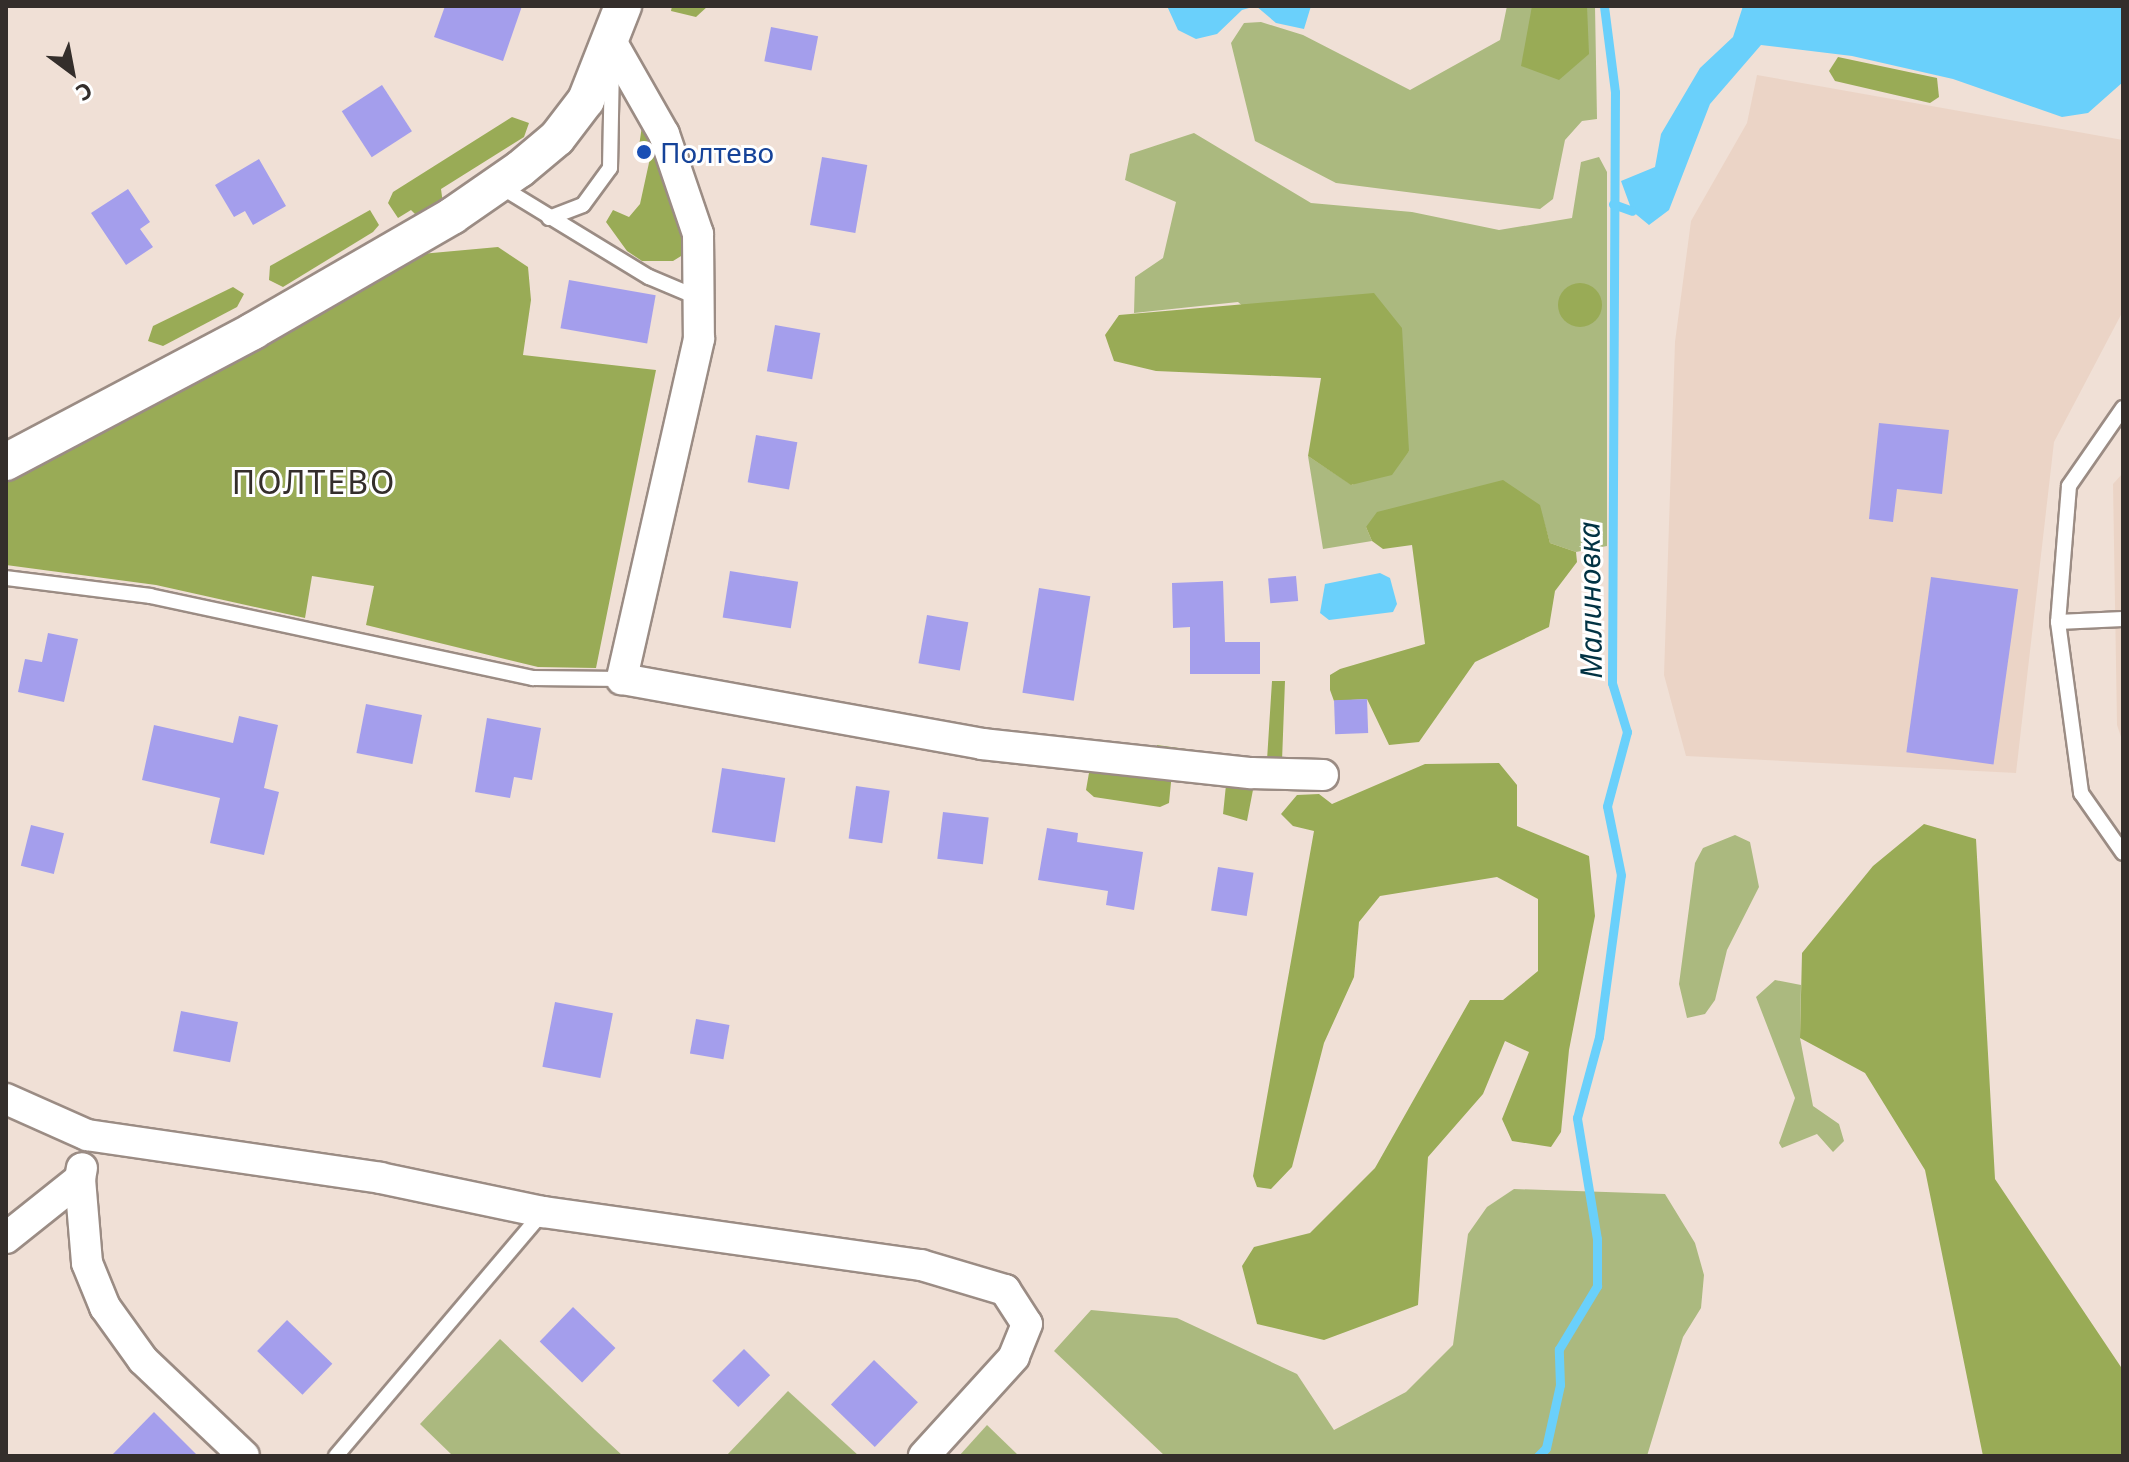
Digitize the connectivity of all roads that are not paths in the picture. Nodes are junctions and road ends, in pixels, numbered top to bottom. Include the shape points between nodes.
1 (623, 6) edge
2 (612, 43) junction
3 (498, 185) junction
4 (549, 218) junction
5 (699, 298) junction
6 (2123, 408) edge
7 (6, 462) edge
8 (6, 578) edge
9 (2123, 619) edge
10 (2058, 622) junction
11 (622, 679) junction
12 (1323, 775) dead end
13 (2123, 853) edge
14 (6, 1099) edge
15 (87, 1135) junction
16 (80, 1179) junction
17 (543, 1212) junction
18 (6, 1238) edge
19 (244, 1456) edge
20 (336, 1456) edge
21 (924, 1456) edge

1 - 2 street
2 - 3 street via 571,122
2 - 4 lane via 610,168 583,205
2 - 5 street via 647,99 681,171 698,234
3 - 4 lane
3 - 7 street via 253,331
4 - 5 lane via 649,277
5 - 11 street via 699,339
6 - 10 lane via 2069,486
8 - 11 lane via 150,596 533,678
9 - 10 lane
10 - 13 lane via 2081,793
11 - 12 street via 982,744 1251,773
14 - 15 street
15 - 16 street
15 - 17 street via 380,1178
16 - 18 street
16 - 19 street via 87,1263 105,1307 143,1360
17 - 20 lane
17 - 21 street via 921,1265 1005,1290 1027,1324 1014,1357

